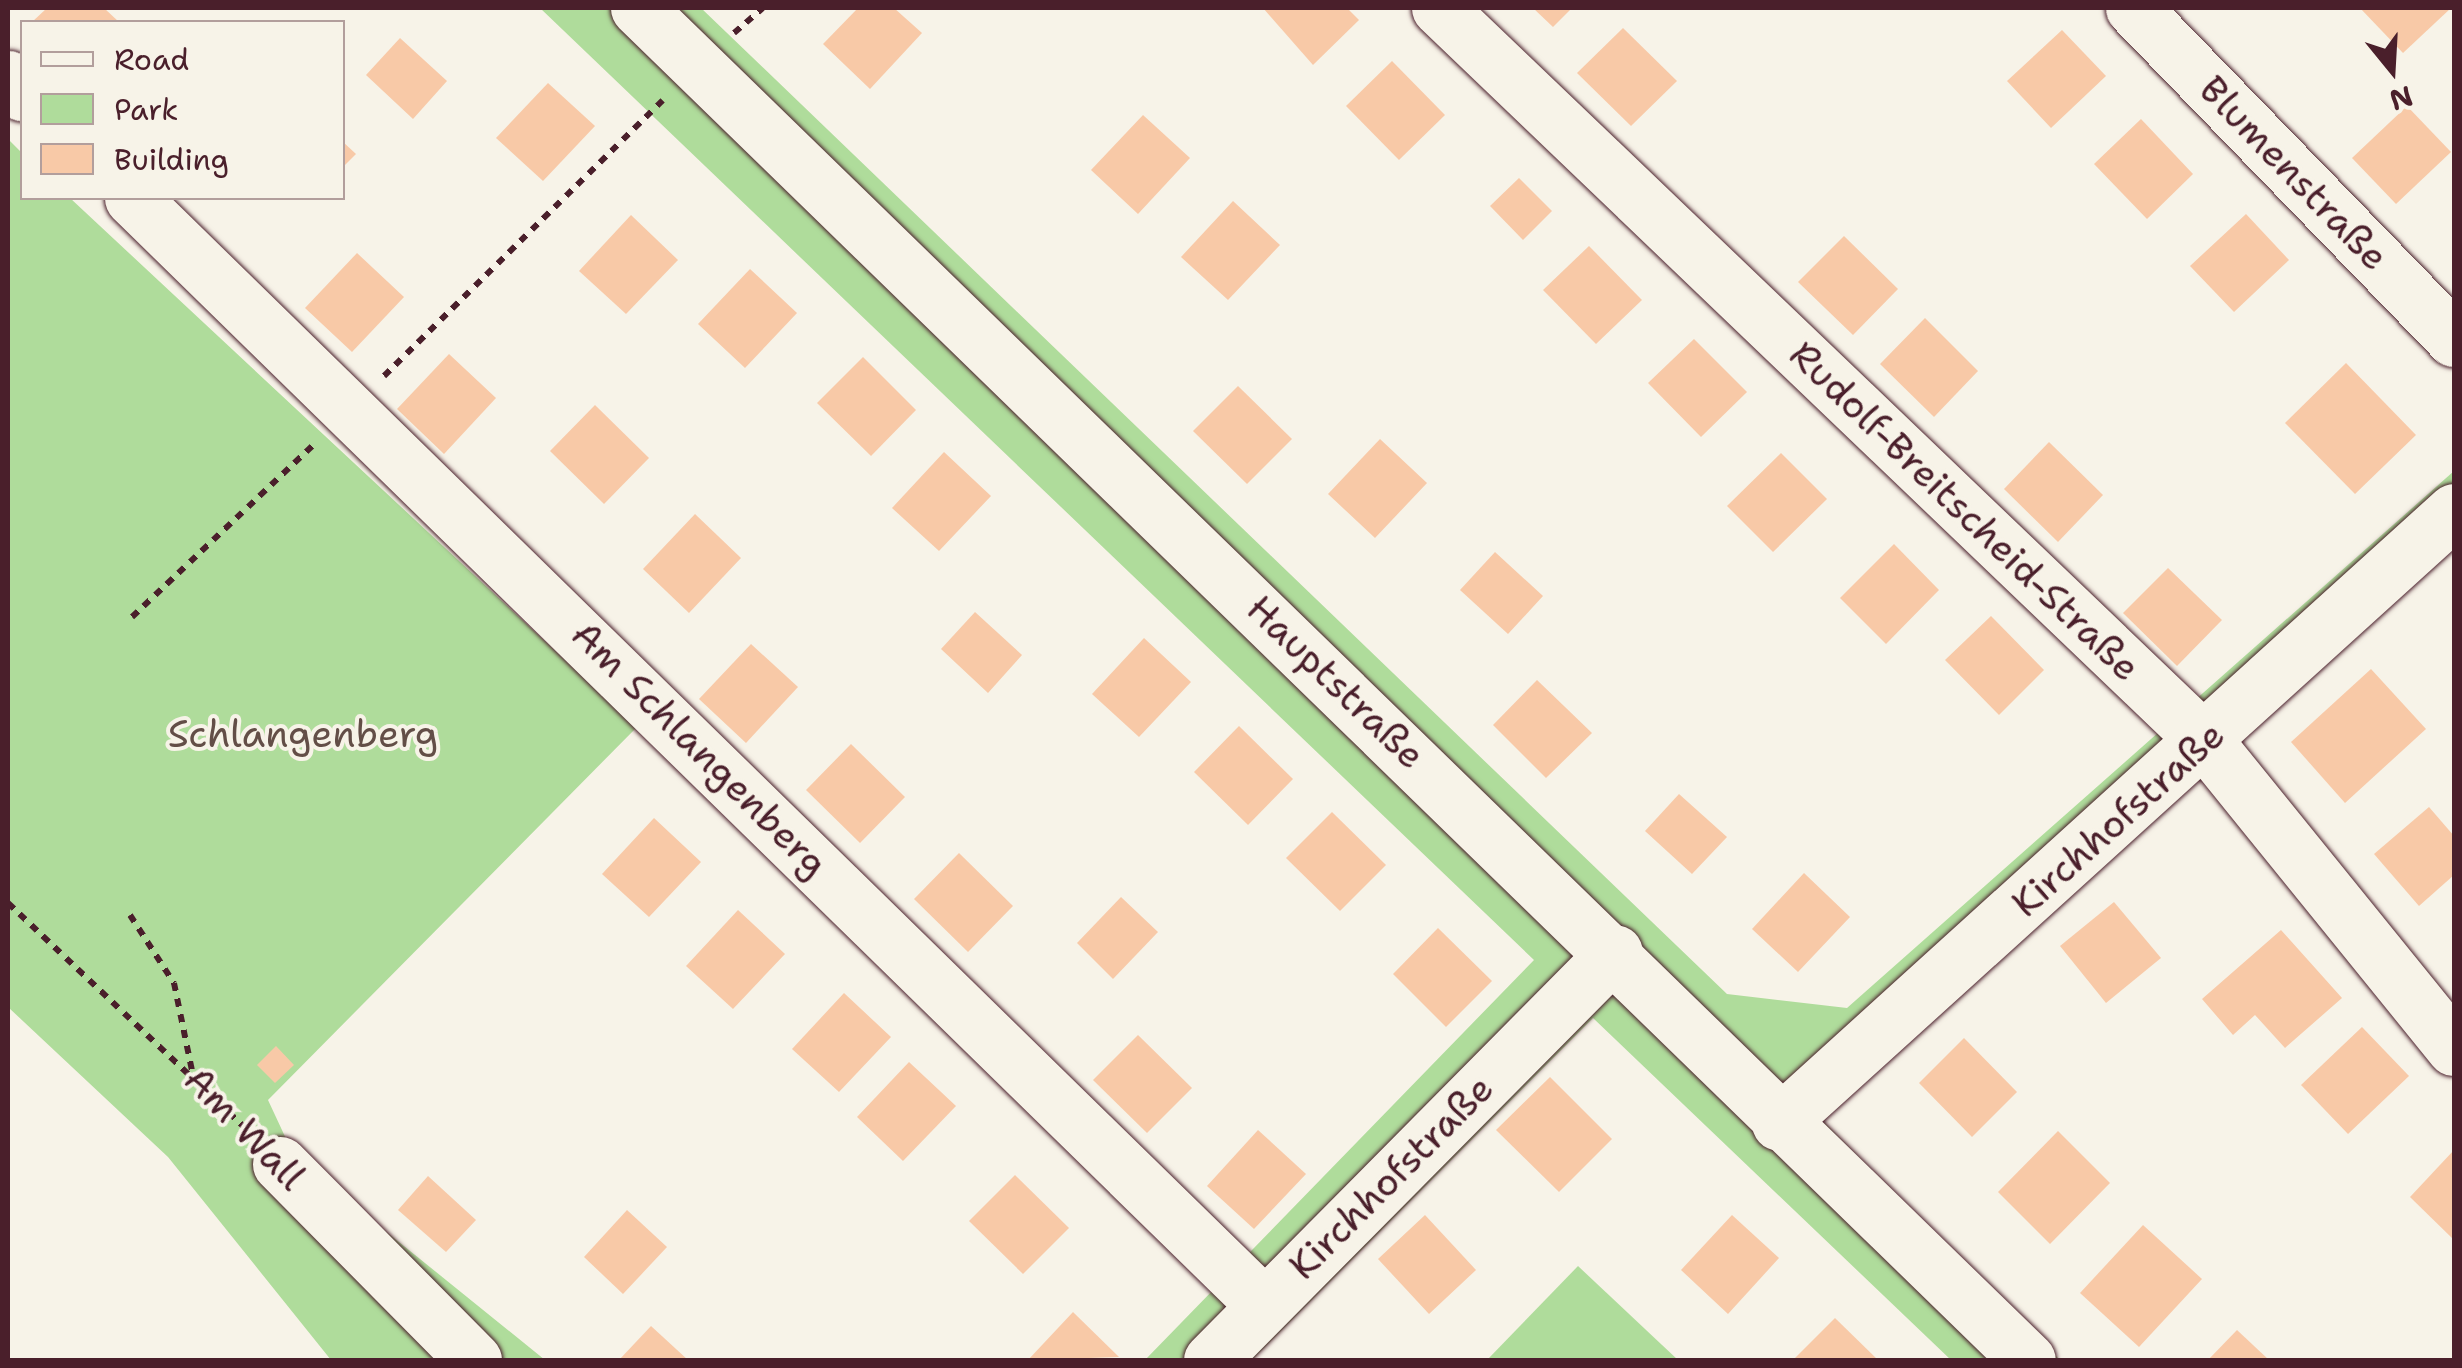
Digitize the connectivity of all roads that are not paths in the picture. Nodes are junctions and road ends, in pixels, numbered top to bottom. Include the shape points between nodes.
1 (638, 8) edge
2 (1439, 8) edge
3 (2133, 8) edge
4 (134, 200) edge
5 (2454, 340) edge
6 (2454, 511) edge
7 (2206, 741) junction
8 (1615, 952) junction
9 (2454, 1048) edge
10 (1778, 1123) junction
11 (280, 1164) road end
12 (1264, 1305) junction
13 (474, 1360) edge
14 (1211, 1360) edge
15 (2028, 1360) edge

1 - 8 street, Hauptstraße
2 - 7 street, Rudolf-Breitscheid-Straße
3 - 5 street, Blumenstraße
4 - 12 street, Am Schlangenberg
6 - 7 street, Kirchhofstraße
7 - 9 street, Rudolf-Breitscheid-Straße
7 - 10 street, Kirchhofstraße
8 - 10 street, Hauptstraße
8 - 12 street, Kirchhofstraße
10 - 15 street, Hauptstraße
11 - 13 street, Am Wall
12 - 14 street, Kirchhofstraße

